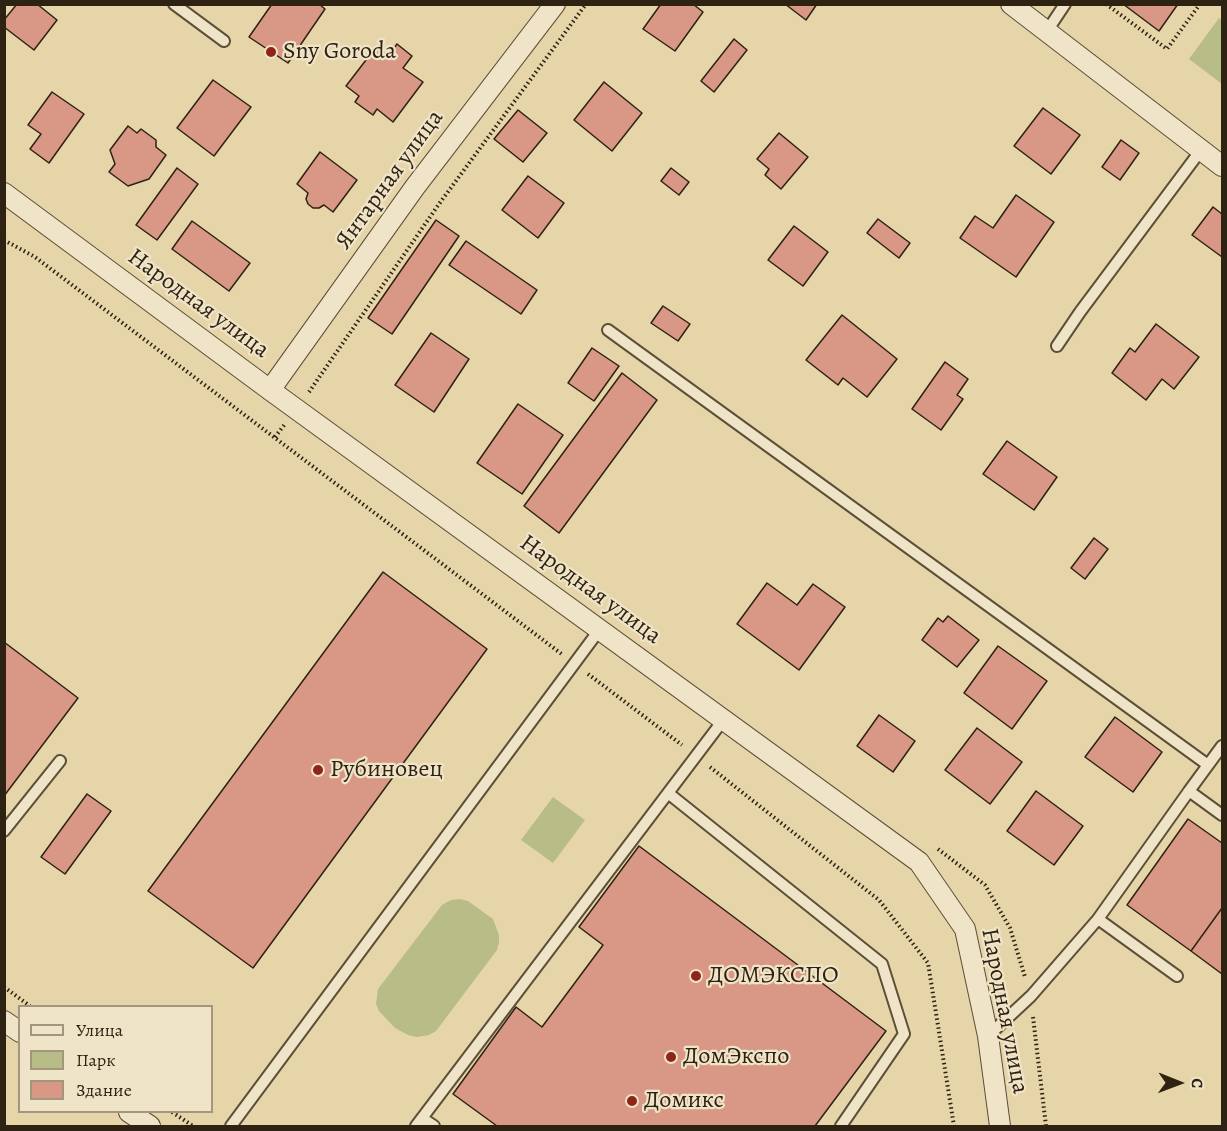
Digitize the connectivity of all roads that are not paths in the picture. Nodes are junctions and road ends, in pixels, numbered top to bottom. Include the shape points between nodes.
1 (174, 4) edge
2 (555, 4) edge
3 (1011, 4) edge
4 (1065, 4) edge
5 (1047, 31) junction
6 (224, 41) dead end
7 (1201, 150) junction
8 (1222, 166) edge
9 (4, 194) edge
10 (608, 330) dead end
11 (1057, 346) dead end
12 (270, 390) junction
13 (600, 629) junction
14 (724, 719) junction
15 (1222, 746) edge
16 (60, 761) dead end
17 (1208, 765) junction
18 (1189, 791) junction
19 (668, 793) junction
20 (1222, 815) edge
21 (4, 831) edge
22 (1098, 919) junction
23 (1176, 976) dead end
24 (4, 1021) edge
25 (18, 1031) edge
26 (988, 1036) junction
27 (130, 1113) edge
28 (419, 1122) edge
29 (150, 1126) edge
30 (231, 1126) edge
31 (434, 1126) edge
32 (841, 1126) edge
33 (1000, 1126) edge

1 - 6 lane
2 - 12 street, Янтарная улица via 415,187
3 - 5 street
4 - 5 lane
5 - 7 street
7 - 8 street
7 - 11 lane
9 - 12 street, Народная улица
10 - 17 lane
12 - 13 street, Народная улица
13 - 14 street, Народная улица
13 - 30 lane
14 - 19 lane
14 - 26 street, Народная улица via 919,862 965,929
15 - 17 lane
16 - 21 lane
17 - 18 lane
18 - 20 lane
18 - 22 lane
19 - 28 lane
19 - 32 lane via 882,964 904,1034
22 - 23 lane
22 - 26 lane via 1031,996
24 - 25 street
26 - 33 street, Народная улица
27 - 29 street
28 - 31 lane

